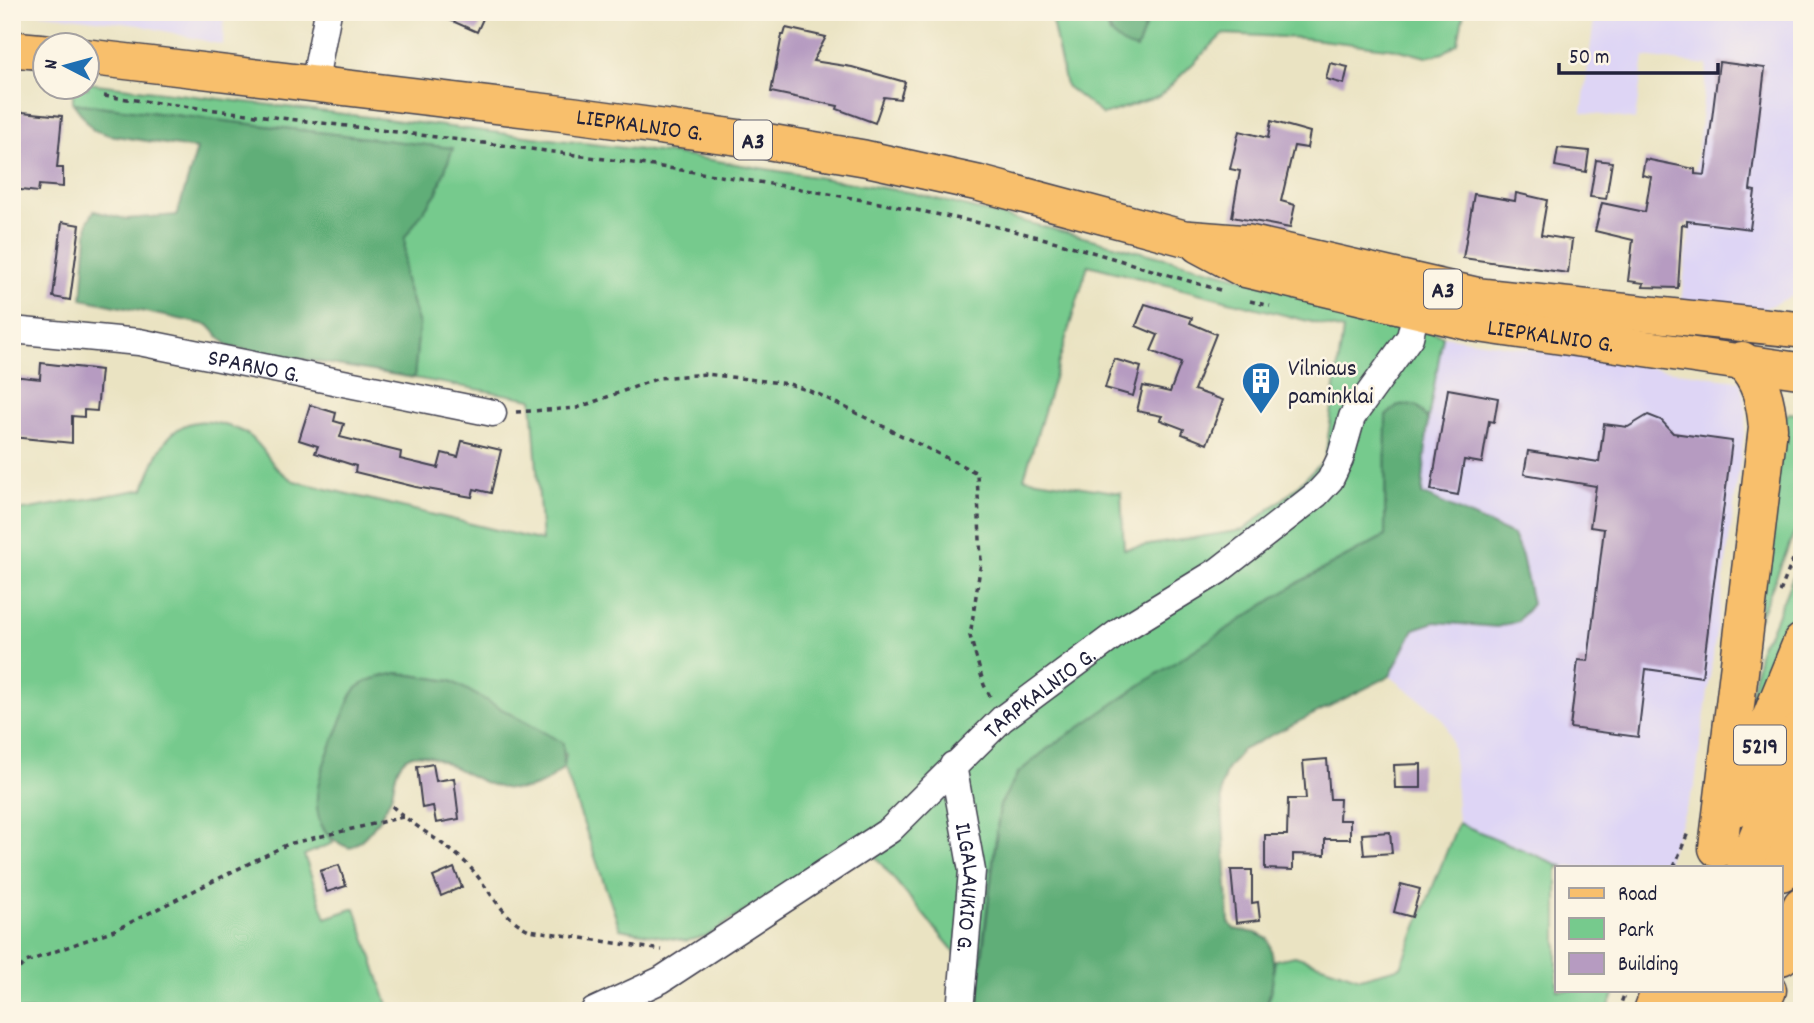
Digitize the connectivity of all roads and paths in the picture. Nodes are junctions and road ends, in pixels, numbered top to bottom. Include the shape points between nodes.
1 (328, 12) edge
2 (12, 49) edge
3 (32, 51) edge
4 (102, 59) edge
5 (314, 85) junction
6 (104, 96) dead end
7 (1184, 238) junction
8 (1223, 291) dead end
9 (1244, 299) dead end
10 (1253, 303) dead end
11 (1416, 311) junction
12 (12, 330) edge
13 (1802, 330) edge
14 (1742, 361) junction
15 (1802, 371) edge
16 (493, 413) joint
17 (1802, 643) edge
18 (1002, 719) junction
19 (1802, 730) edge
20 (953, 765) junction
21 (392, 806) dead end
22 (403, 817) junction
23 (1802, 821) edge
24 (1725, 861) edge
25 (1783, 867) edge
26 (1802, 906) edge
27 (1783, 951) edge
28 (695, 956) junction
29 (12, 975) edge
30 (1625, 992) edge
31 (1660, 992) edge
32 (1696, 992) edge
33 (1732, 992) edge
34 (1765, 992) edge
35 (594, 1011) edge
36 (960, 1011) edge
37 (1618, 1011) edge
38 (1653, 1011) edge
39 (1688, 1011) edge
40 (1725, 1011) edge
41 (1758, 1011) edge

1 - 5 street
2 - 3 main road
4 - 5 main road, LIEPKALNIO G. / A3
5 - 7 main road, LIEPKALNIO G. / A3 via 575,115 864,158
6 - 8 path via 678,169 890,205 988,225
7 - 11 main road, LIEPKALNIO G. / A3 via 1243,268
7 - 13 main road, LIEPKALNIO G. / A3 via 1249,243 1491,298
9 - 10 path
11 - 14 main road, LIEPKALNIO G. / A3 via 1520,331
11 - 18 street, TARPKALNIO G. via 1410,337 1352,417 1340,459 1317,494 1218,571 1123,629
12 - 16 street, SPARNO G. via 139,342
14 - 15 main road, LIEPKALNIO G. / A3
14 - 24 highway via 1760,387 1768,428
16 - 18 path via 577,408 659,378 706,374 789,384 976,473 981,562 970,636 984,685
17 - 24 highway, 5219
18 - 20 street, TARPKALNIO G.
19 - 24 highway, 5219
20 - 28 street, TARPKALNIO G. via 890,830
20 - 36 street, ILGALAUKIO G. via 972,871
21 - 22 path
22 - 28 path via 466,863 505,915 529,930
22 - 29 path via 288,844 117,929 26,962
23 - 25 highway
26 - 27 highway
28 - 35 street, TARPKALNIO G. via 661,980
30 - 37 path
31 - 38 highway
32 - 39 highway
33 - 40 highway
34 - 41 highway

